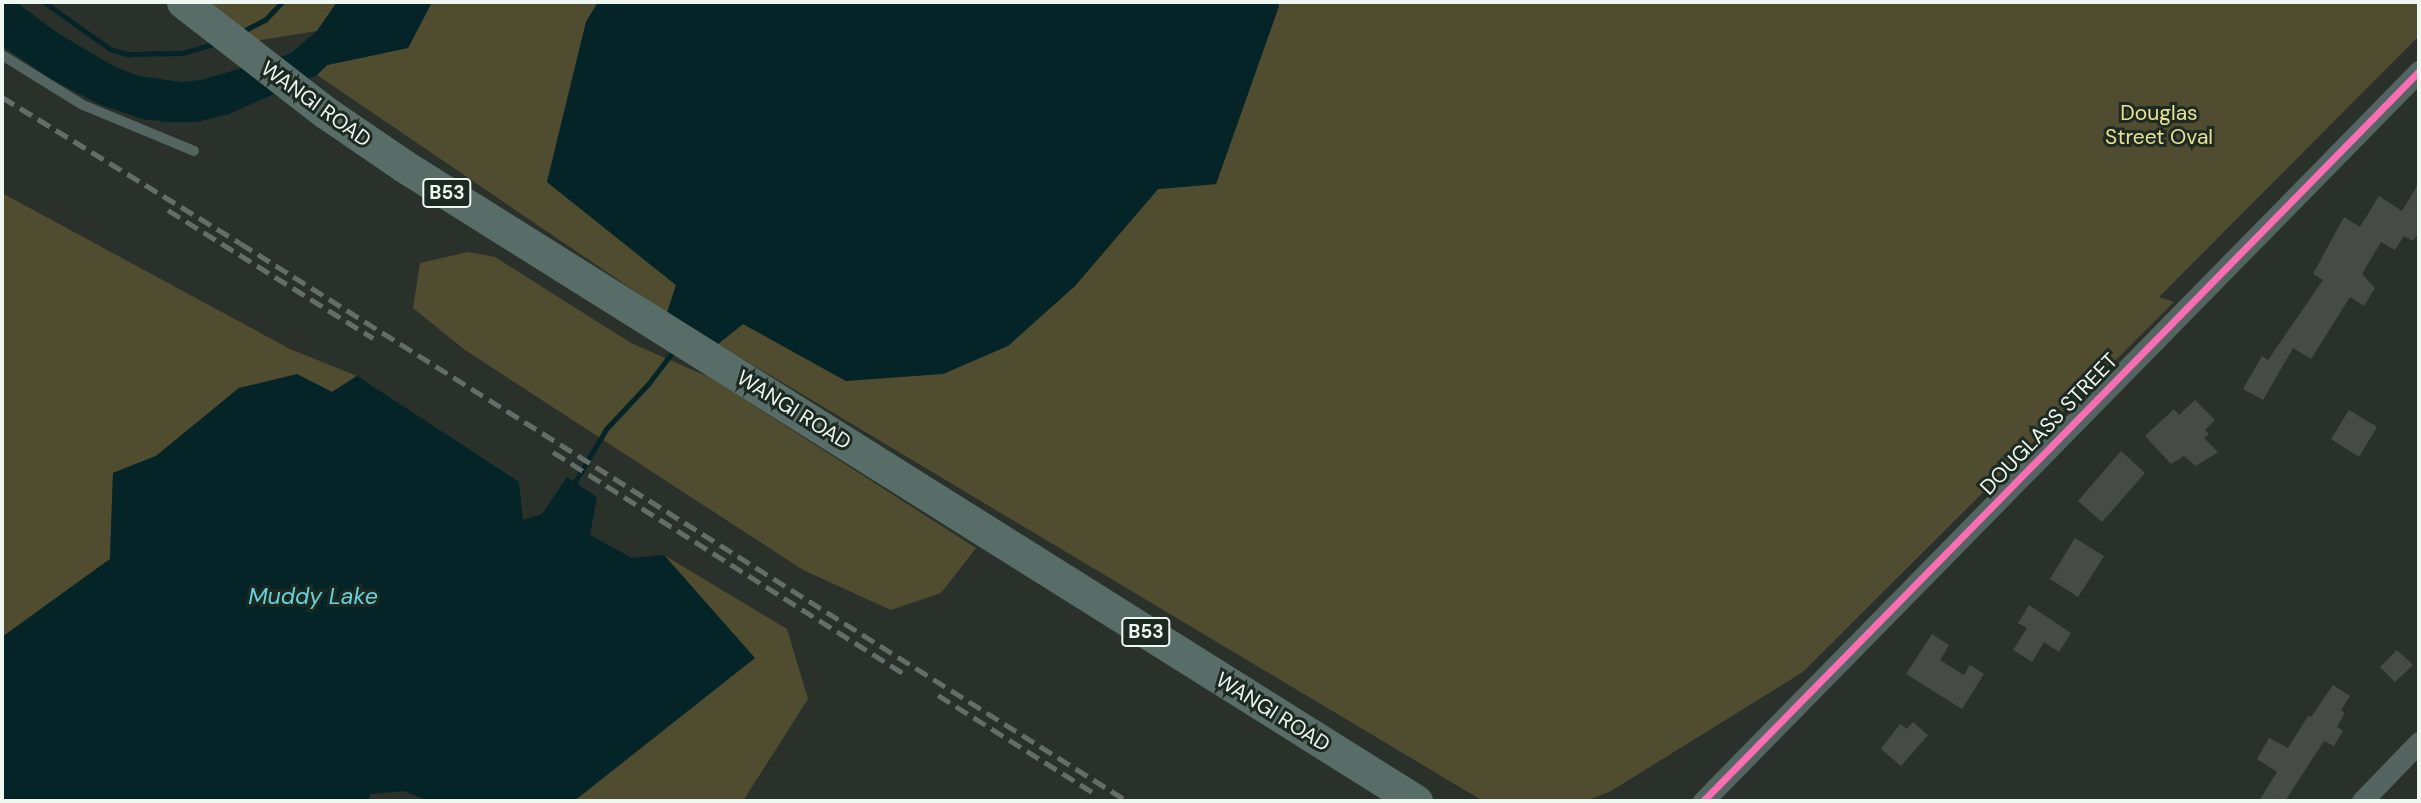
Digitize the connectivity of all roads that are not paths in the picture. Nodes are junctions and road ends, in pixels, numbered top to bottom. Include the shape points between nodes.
1 (183, 2) edge
2 (2, 55) edge
3 (2419, 71) edge
4 (194, 150) dead end
5 (2419, 743) edge
6 (1416, 801) edge
7 (1703, 801) edge
8 (2362, 801) edge

1 - 6 main road, WANGI ROAD / B53 via 325,113 404,166
2 - 4 lane via 83,105
3 - 7 street, DOUGLASS STREET
5 - 8 street

